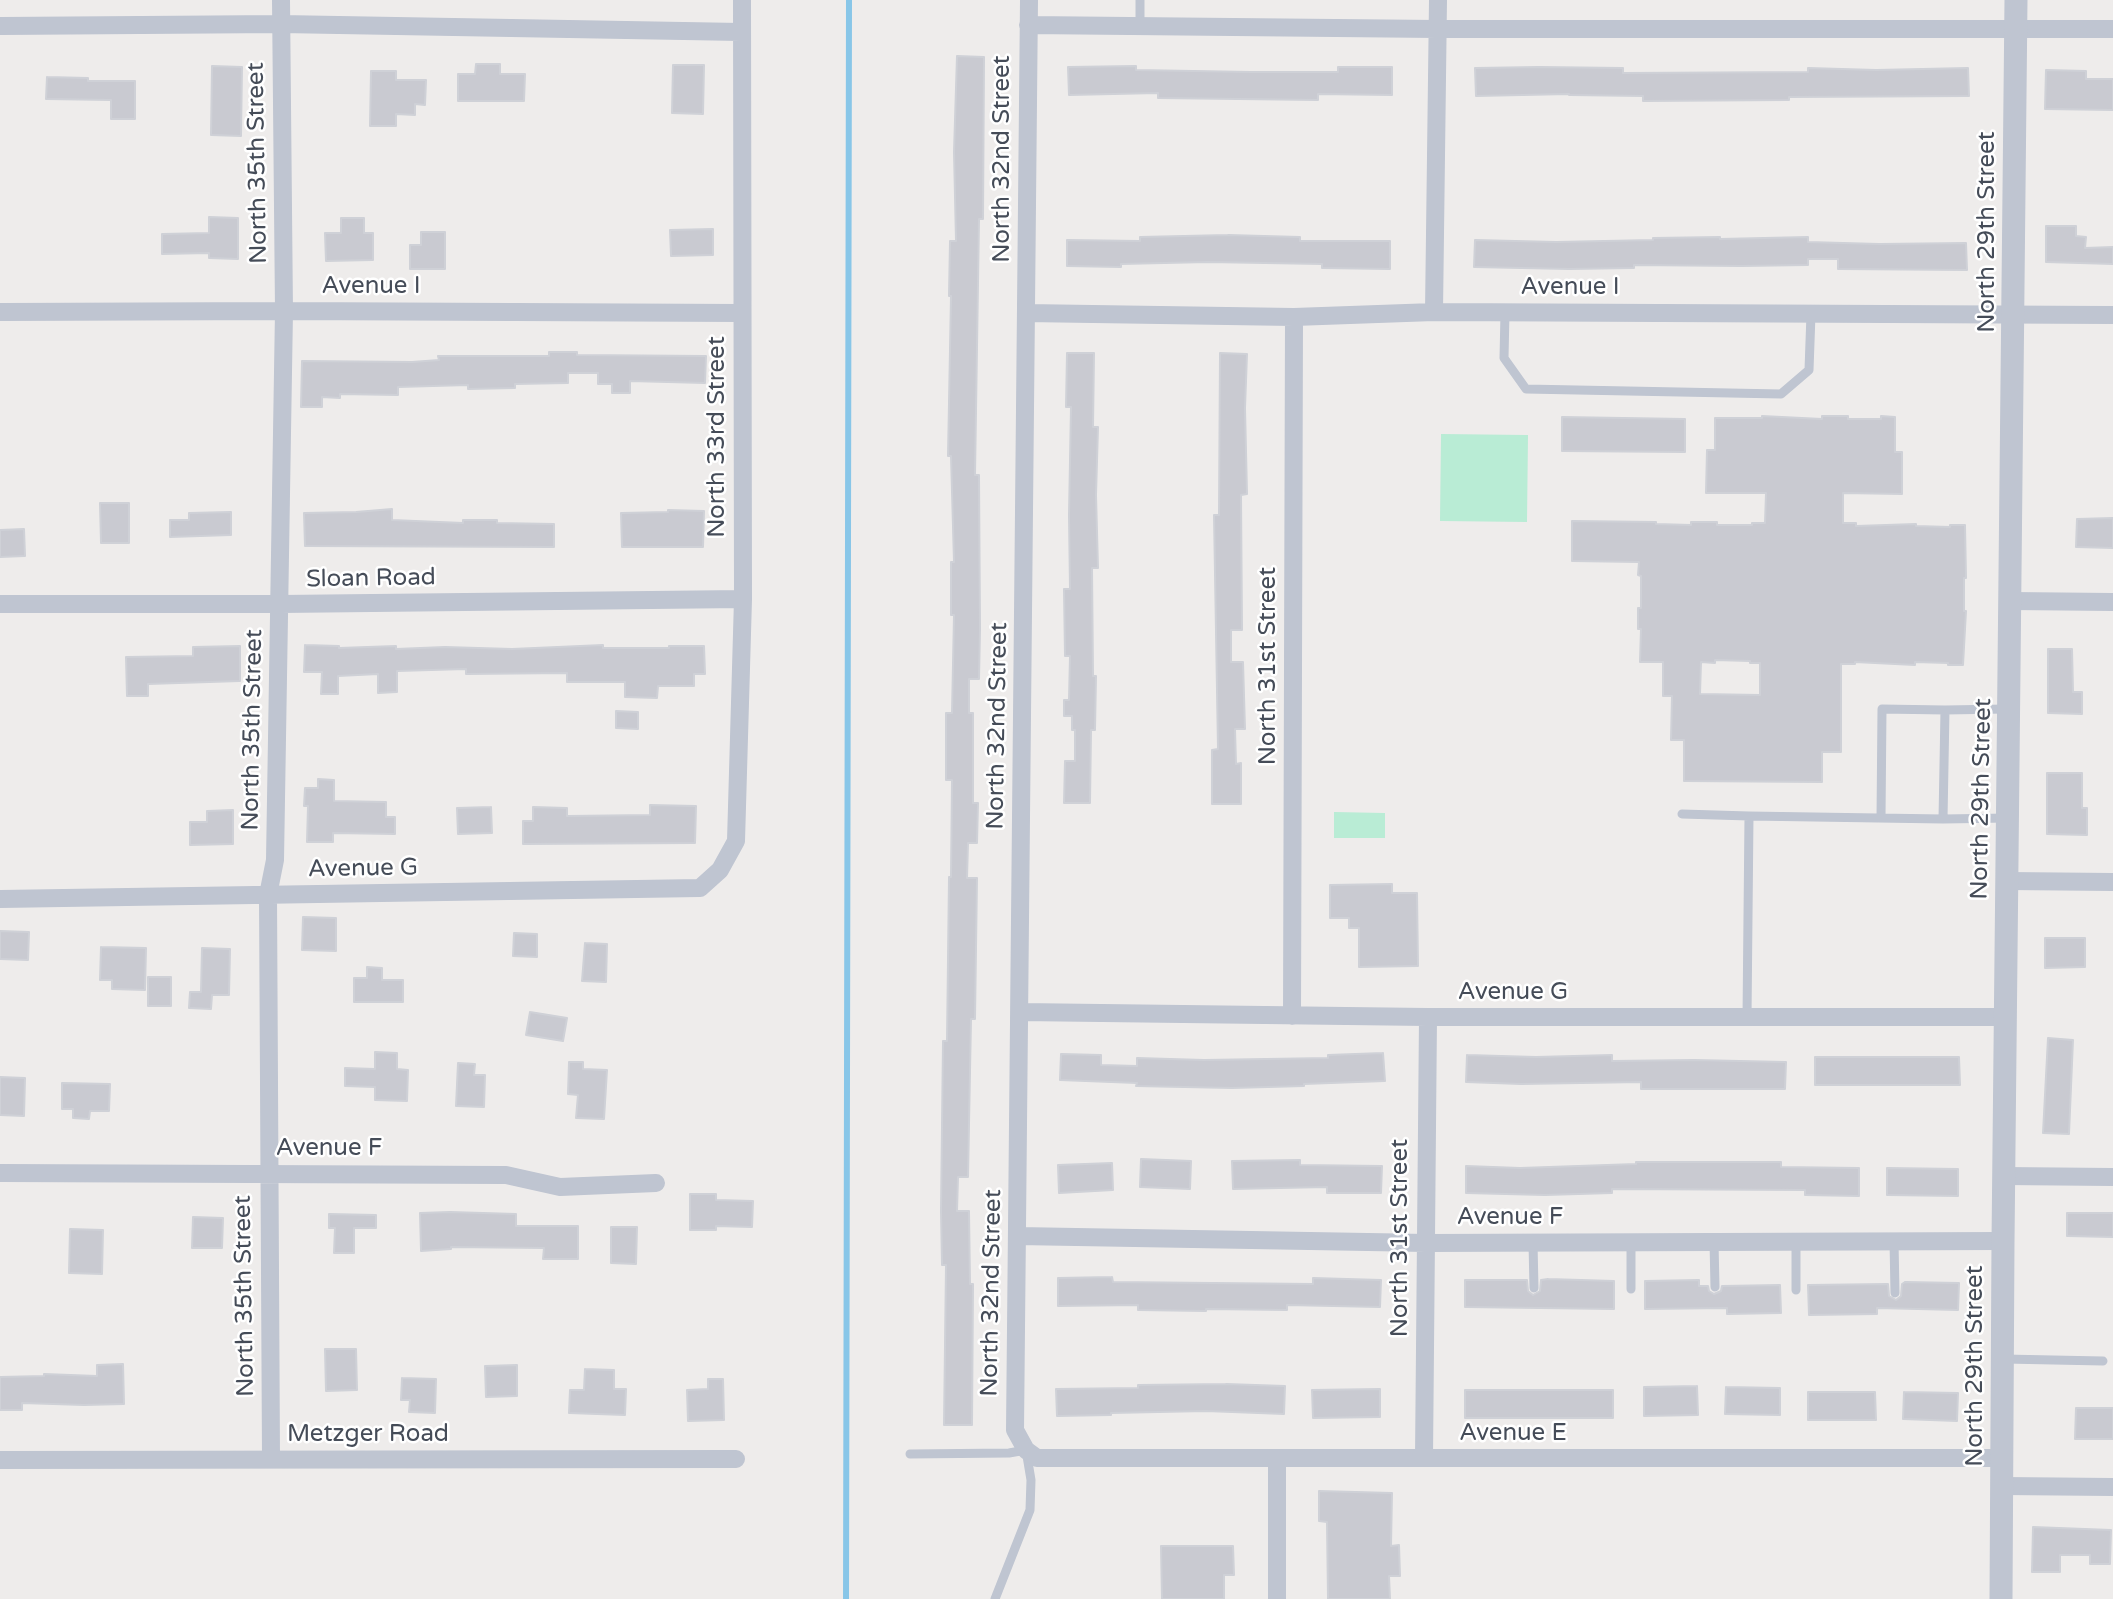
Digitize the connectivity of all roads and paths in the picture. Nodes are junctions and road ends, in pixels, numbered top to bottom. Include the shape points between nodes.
1 (281, 0) edge
2 (742, 0) edge
3 (1029, 0) edge
4 (1140, 0) edge
5 (1438, 0) edge
6 (2016, 0) edge
7 (281, 24) junction
8 (1028, 25) junction
9 (0, 26) edge
10 (1140, 26) junction
11 (1438, 29) junction
12 (2016, 29) junction
13 (2113, 29) edge
14 (741, 33) junction
15 (285, 311) junction
16 (0, 312) edge
17 (1434, 312) junction
18 (742, 313) junction
19 (1026, 313) junction
20 (1505, 313) junction
21 (1811, 314) junction
22 (2014, 315) junction
23 (2113, 316) edge
24 (1294, 317) junction
25 (743, 599) junction
26 (2010, 601) junction
27 (2113, 603) edge
28 (0, 604) edge
29 (280, 604) junction
30 (2009, 709) junction
31 (1945, 710) junction
32 (1682, 814) dead end
33 (1749, 816) junction
34 (1881, 818) junction
35 (1943, 818) junction
36 (2008, 818) junction
37 (720, 870) joint
38 (2007, 881) junction
39 (2113, 882) edge
40 (268, 895) junction
41 (0, 899) edge
42 (1020, 1012) junction
43 (1292, 1016) junction
44 (1427, 1017) junction
45 (1746, 1017) junction
46 (2006, 1017) junction
47 (0, 1173) edge
48 (269, 1173) junction
49 (2003, 1177) junction
50 (2113, 1177) edge
51 (656, 1183) dead end
52 (1018, 1236) junction
53 (1894, 1241) junction
54 (2003, 1241) junction
55 (1631, 1242) junction
56 (1714, 1242) junction
57 (1796, 1242) junction
58 (1426, 1243) junction
59 (1533, 1243) junction
60 (1715, 1287) dead end
61 (1534, 1288) dead end
62 (1631, 1289) dead end
63 (1796, 1290) dead end
64 (1895, 1293) dead end
65 (2002, 1359) junction
66 (2103, 1361) dead end
67 (1026, 1450) junction
68 (910, 1454) dead end
69 (1277, 1458) junction
70 (1424, 1458) junction
71 (2002, 1458) junction
72 (271, 1459) junction
73 (736, 1459) dead end
74 (0, 1460) edge
75 (2002, 1486) junction
76 (2113, 1487) edge
77 (995, 1599) edge
78 (1277, 1599) edge
79 (2001, 1599) edge

1 - 7 street, North 35th Street
2 - 14 street, North 33rd Street
3 - 8 street, North 32nd Street
4 - 10 lane
5 - 11 street
6 - 12 street, North 29th Street
7 - 9 street
7 - 14 street
7 - 15 street, North 35th Street
8 - 10 street
8 - 19 street, North 32nd Street
10 - 11 street
11 - 12 street
11 - 17 street
12 - 13 street
12 - 22 street, North 29th Street
14 - 18 street, North 33rd Street
15 - 16 street, Avenue I
15 - 18 street, Avenue I
15 - 29 street, North 35th Street
17 - 20 street, Avenue I
17 - 24 street, Avenue I
18 - 25 street, North 33rd Street
19 - 24 street, Avenue I
19 - 42 street, North 32nd Street
20 - 21 street, Avenue I
20 - 21 lane via 1504,358 1526,389 1781,394 1809,370
21 - 22 street, Avenue I
22 - 23 street, Avenue I
22 - 26 street, North 29th Street
24 - 43 street, North 31st Street
25 - 29 street, Sloan Road
25 - 37 street, North 33rd Street via 736,841
26 - 27 street
26 - 30 street, North 29th Street
28 - 29 street, Sloan Road
29 - 40 street, North 35th Street via 275,860
30 - 31 lane
30 - 36 street, North 29th Street
31 - 34 lane via 1882,709
31 - 35 lane
32 - 33 lane
33 - 34 lane
33 - 45 lane
34 - 35 lane
35 - 36 lane
36 - 38 street, North 29th Street
37 - 40 street, Avenue G via 700,888
38 - 39 street
38 - 46 street, North 29th Street
40 - 41 street, Avenue G
40 - 48 street, North 35th Street
42 - 43 street, Avenue G
42 - 52 street, North 32nd Street
43 - 44 street, Avenue G
44 - 45 street, Avenue G
44 - 58 street, North 31st Street
45 - 46 street, Avenue G
46 - 49 street, North 29th Street
47 - 48 street, Avenue F
48 - 51 street, Avenue F via 506,1175 560,1187
48 - 72 street, North 35th Street
49 - 50 street
49 - 54 street, North 29th Street
52 - 58 street, Avenue F
52 - 67 street, North 32nd Street via 1015,1430
53 - 54 street, Avenue F
53 - 57 street, Avenue F
53 - 64 lane
54 - 65 street, North 29th Street
55 - 56 street, Avenue F
55 - 59 street, Avenue F
55 - 62 lane
56 - 57 street, Avenue F
56 - 60 lane
57 - 63 lane
58 - 59 street, Avenue F
58 - 70 street, North 31st Street
59 - 61 lane
65 - 66 lane
65 - 71 street, North 29th Street
67 - 68 lane
67 - 69 street, Avenue E via 1037,1458
67 - 77 lane via 1030,1510
69 - 70 street, Avenue E
69 - 78 street
70 - 71 street, Avenue E
71 - 75 street, North 29th Street
72 - 73 street, Metzger Road
72 - 74 street, Metzger Road
75 - 76 street
75 - 79 street, North 29th Street

